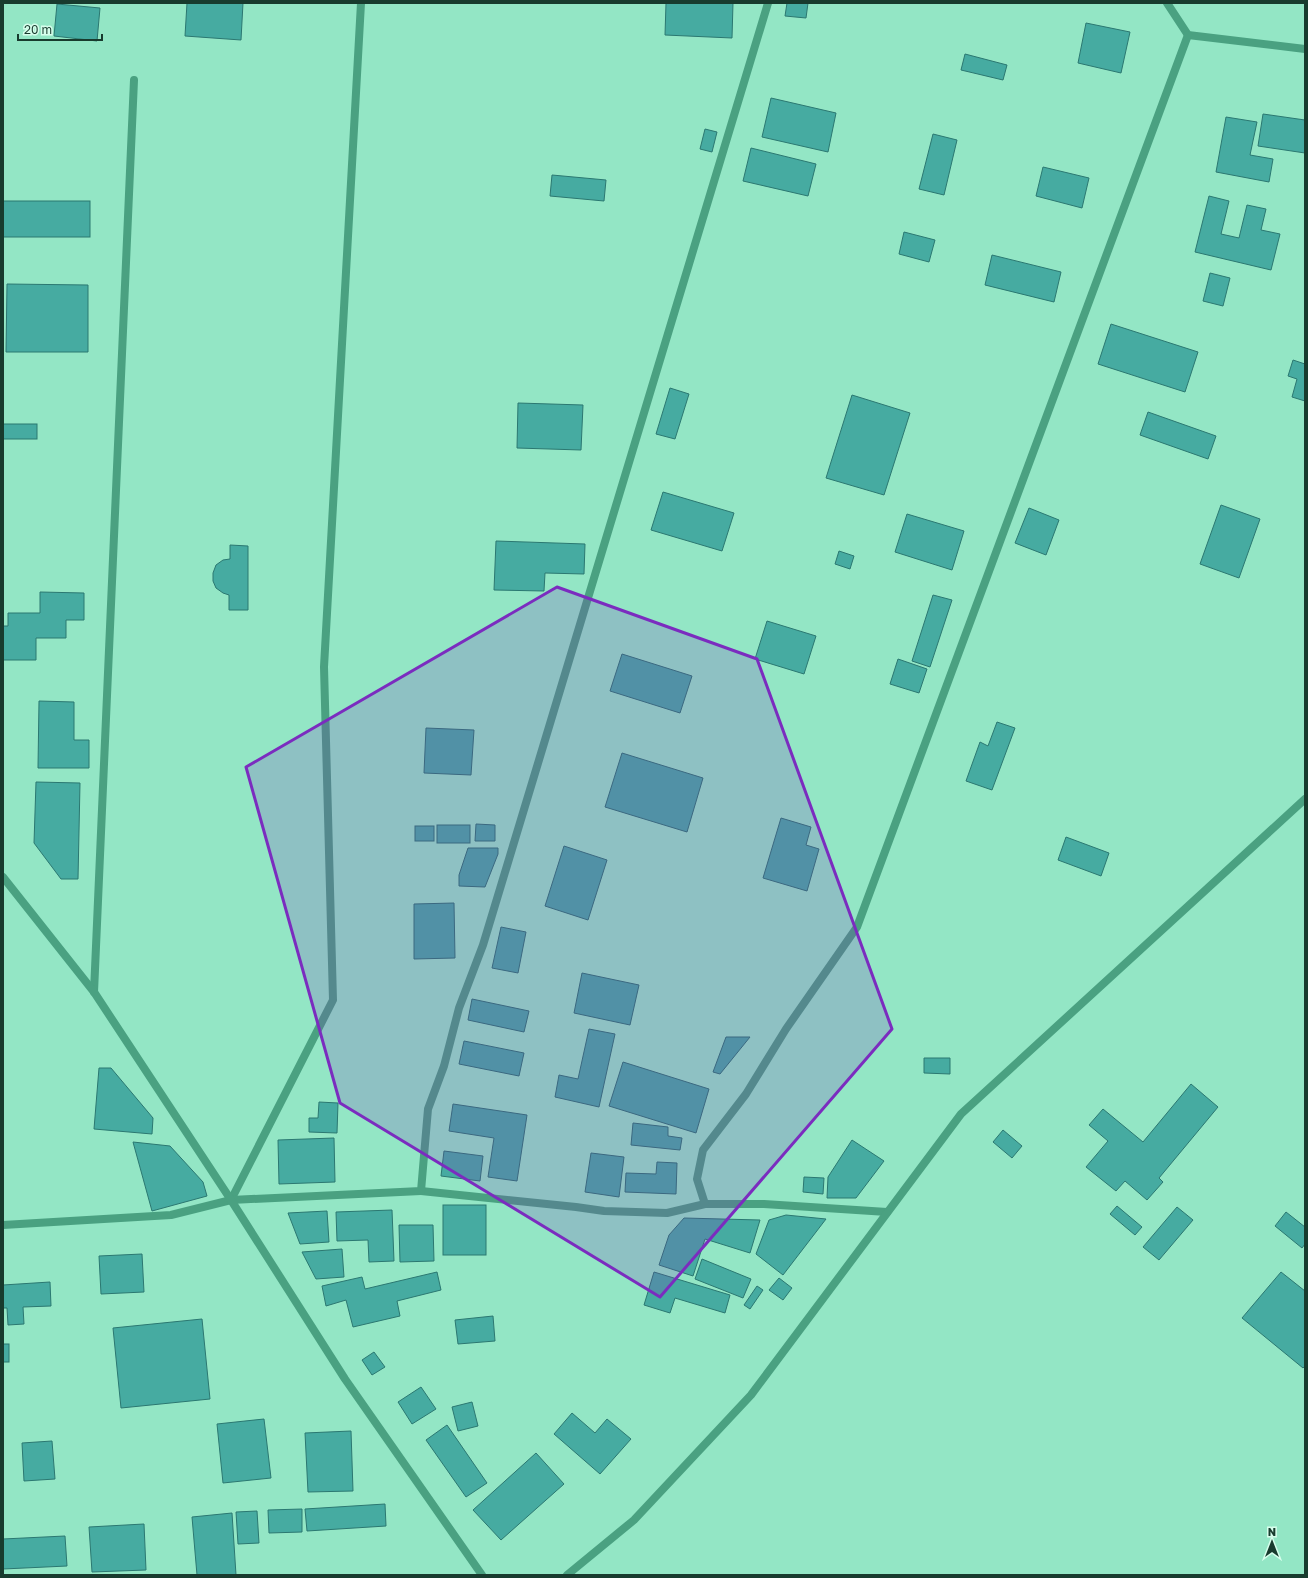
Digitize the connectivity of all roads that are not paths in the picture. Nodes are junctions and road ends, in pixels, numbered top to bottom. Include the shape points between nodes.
1 (361, 3) edge
2 (768, 3) edge
3 (1167, 3) edge
4 (1188, 35) junction
5 (1305, 49) edge
6 (134, 80) dead end
7 (1305, 800) edge
8 (3, 877) edge
9 (94, 992) junction
10 (421, 1191) junction
11 (231, 1200) junction
12 (705, 1204) junction
13 (887, 1212) junction
14 (3, 1225) edge
15 (482, 1575) edge
16 (567, 1575) edge

1 - 11 street via 324,667 333,1000
2 - 10 street via 483,945 459,1008 444,1066 428,1108
3 - 4 street
4 - 5 street
4 - 12 street via 857,927 786,1029 746,1094 703,1150 697,1179
6 - 9 street
7 - 13 street via 961,1114
8 - 9 street
9 - 11 street
10 - 11 street
10 - 12 street via 604,1211 666,1213
11 - 14 street via 171,1215
11 - 15 street via 345,1379
12 - 13 street via 764,1204
13 - 16 street via 751,1395 634,1520

